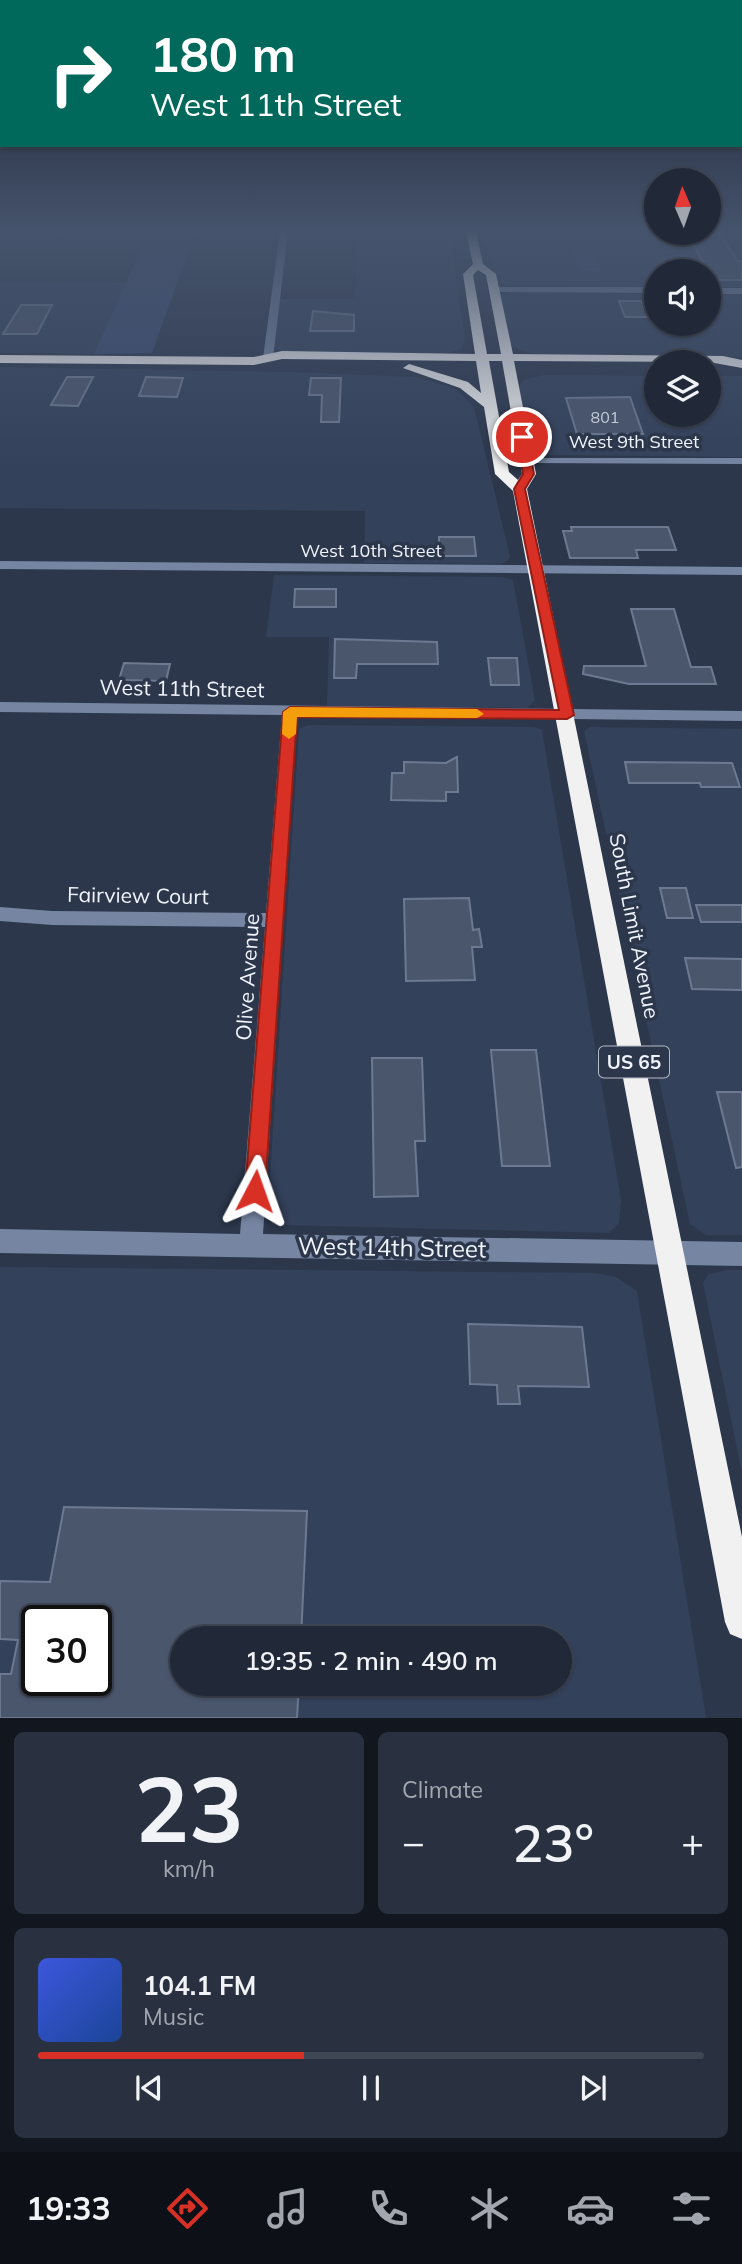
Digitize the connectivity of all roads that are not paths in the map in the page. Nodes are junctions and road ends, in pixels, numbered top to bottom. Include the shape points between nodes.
1 (274, 312) edge
2 (474, 312) edge
3 (499, 312) edge
4 (268, 358) junction
5 (0, 359) edge
6 (254, 361) junction
7 (482, 363) junction
8 (507, 363) junction
9 (742, 366) edge
10 (409, 368) junction
11 (644, 369) edge
12 (721, 369) edge
13 (489, 405) junction
14 (527, 460) junction
15 (742, 461) edge
16 (520, 489) junction
17 (0, 565) edge
18 (537, 569) junction
19 (742, 571) edge
20 (0, 707) edge
21 (290, 712) junction
22 (567, 715) junction
23 (742, 716) edge
24 (0, 914) edge
25 (275, 920) junction
26 (0, 1241) edge
27 (251, 1245) junction
28 (670, 1252) junction
29 (742, 1254) edge
30 (742, 1622) edge

1 - 4 street
2 - 7 highway, South Limit Avenue / US 65
3 - 8 highway, South Limit Avenue / US 65
4 - 6 highway
4 - 7 highway
5 - 6 highway
6 - 10 highway via 281,367
7 - 8 highway
7 - 10 highway
7 - 13 highway, South Limit Avenue / US 65
8 - 9 highway via 723,360
8 - 11 highway
8 - 14 highway, South Limit Avenue / US 65
9 - 12 highway
10 - 13 highway via 464,385
13 - 16 highway, South Limit Avenue / US 65 via 502,474
14 - 15 street, West 9th Street
14 - 16 highway, South Limit Avenue / US 65 via 529,474
16 - 18 highway, South Limit Avenue / US 65
17 - 18 street, West 10th Street
18 - 19 street, West 10th Street
18 - 22 highway, South Limit Avenue / US 65
20 - 21 street, West 11th Street
21 - 22 street, West 11th Street
21 - 25 street, Olive Avenue
22 - 23 street, West 11th Street
22 - 28 highway, South Limit Avenue / US 65
24 - 25 street, Fairview Court
25 - 27 street, Olive Avenue
26 - 27 street, West 14th Street
27 - 28 street, West 14th Street
28 - 29 street, West 14th Street
28 - 30 highway, South Limit Avenue / US 65

